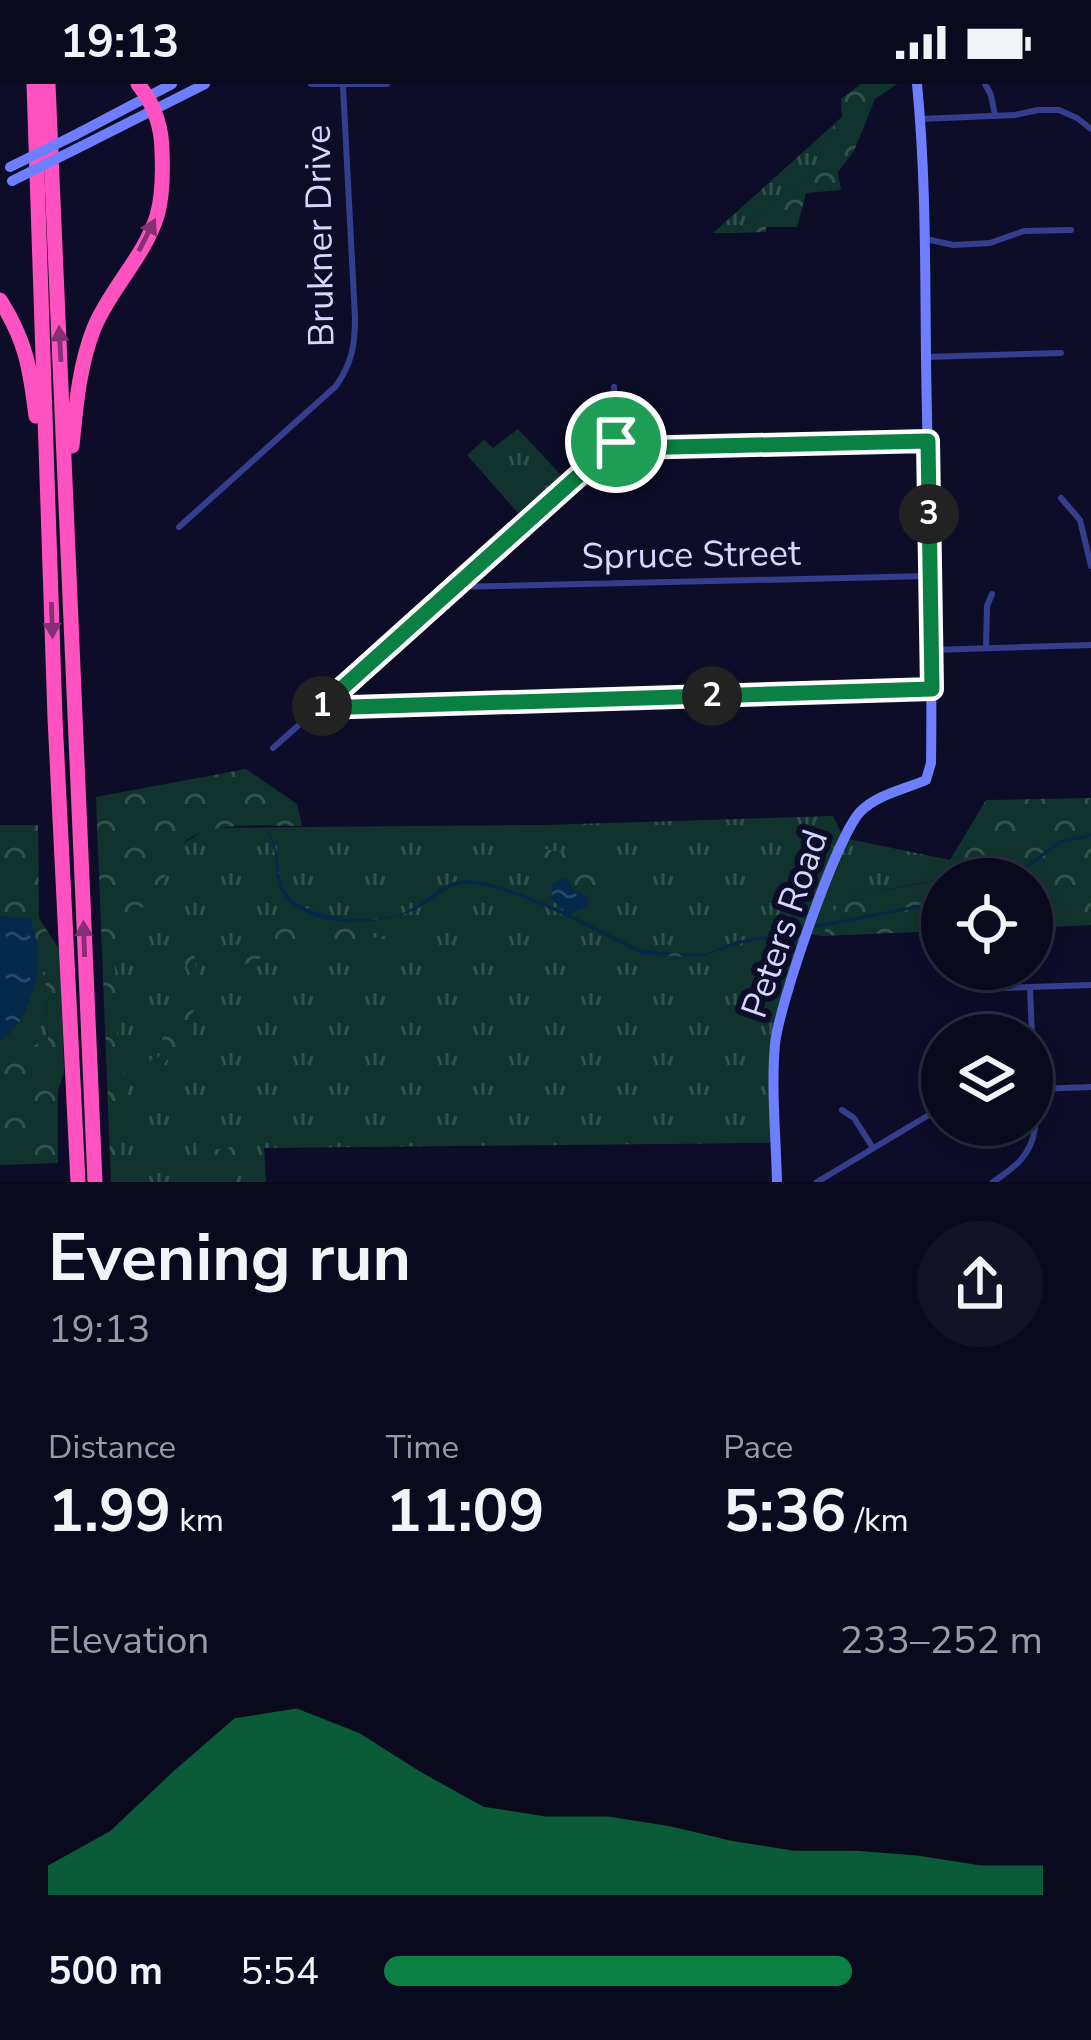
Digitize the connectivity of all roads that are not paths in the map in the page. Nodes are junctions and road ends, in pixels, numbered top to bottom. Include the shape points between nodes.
1 (34, 84) edge
2 (48, 84) edge
3 (172, 84) edge
4 (205, 84) edge
5 (311, 84) edge
6 (387, 84) edge
7 (917, 84) edge
8 (985, 84) edge
9 (343, 86) edge
10 (147, 97) edge
11 (994, 116) junction
12 (920, 118) junction
13 (1091, 129) edge
14 (5, 169) edge
15 (6, 184) edge
16 (1071, 230) dead end
17 (926, 239) junction
18 (0, 300) edge
19 (1060, 353) dead end
20 (926, 357) junction
21 (614, 387) dead end
22 (928, 441) junction
23 (616, 442) junction
24 (1061, 498) dead end
25 (47, 503) junction
26 (67, 503) junction
27 (179, 527) dead end
28 (1091, 566) edge
29 (930, 576) junction
30 (454, 587) junction
31 (992, 594) dead end
32 (1091, 645) edge
33 (986, 647) junction
34 (933, 650) junction
35 (932, 689) junction
36 (320, 708) junction
37 (273, 748) dead end
38 (1090, 985) edge
39 (1053, 987) edge
40 (1091, 1087) edge
41 (1053, 1088) edge
42 (842, 1110) dead end
43 (921, 1120) edge
44 (1031, 1146) edge
45 (874, 1149) junction
46 (77, 1182) edge
47 (95, 1182) edge
48 (777, 1182) edge
49 (817, 1182) edge
50 (994, 1182) edge

1 - 25 highway
26 -> 2 highway
3 - 10 street
4 - 10 street
5 - 9 street
6 - 9 street
7 - 12 street, Peters Road
8 - 11 street
9 - 27 street, Brukner Drive via 355,318 348,369
10 - 14 street, bridge
10 - 15 street, bridge via 76,149
26 -> 10 highway via 80,375 93,331 157,218 162,133
11 - 12 street
11 - 13 street via 1059,110
12 - 17 street, Peters Road
16 - 17 street via 1024,231 990,243
17 - 20 street, Peters Road
18 - 25 highway via 28,360
19 - 20 street
20 - 22 street, Peters Road
21 - 23 street
22 - 23 street via 631,448
22 - 29 street, Peters Road
23 - 30 street
24 - 28 street via 1080,520
25 -> 46 highway
47 -> 26 highway
29 - 30 street, Spruce Street
29 - 34 street, Peters Road
30 - 36 street
31 - 33 street
32 - 33 street
33 - 34 street
34 - 35 street, Peters Road
35 - 36 street
35 - 48 street, Peters Road via 926,780 858,813 785,1000 776,1042
36 - 37 street
38 - 39 street
40 - 41 street
42 - 45 street
43 - 45 street
44 - 50 street
45 - 49 street

